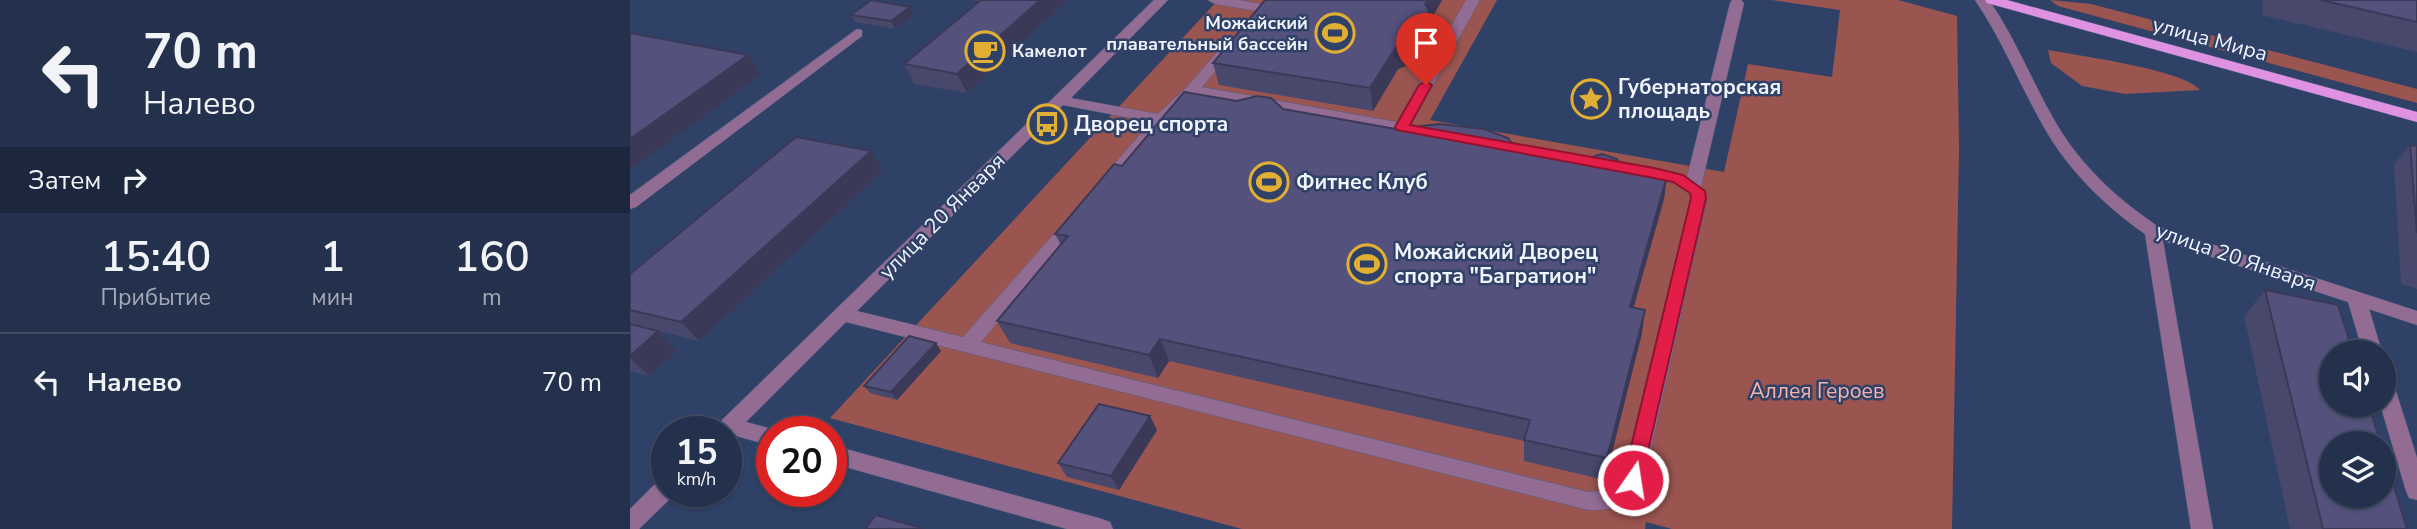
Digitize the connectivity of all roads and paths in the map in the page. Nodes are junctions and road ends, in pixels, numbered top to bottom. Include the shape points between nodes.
1 (1161, 0) edge
2 (1215, 0) edge
3 (1473, 0) edge
4 (1982, 0) edge
5 (1992, 0) edge
6 (1737, 3) dead end
7 (1262, 8) edge
8 (857, 33) dead end
9 (1236, 38) edge
10 (1192, 90) junction
11 (1060, 100) junction
12 (2417, 117) edge
13 (1162, 119) junction
14 (1402, 127) junction
15 (1693, 187) junction
16 (630, 203) edge
17 (2153, 231) junction
18 (2356, 298) junction
19 (842, 314) junction
20 (2417, 318) edge
21 (2369, 340) edge
22 (968, 344) junction
23 (739, 416) edge
24 (2394, 417) edge
25 (847, 458) edge
26 (2417, 491) edge
27 (651, 503) edge
28 (630, 523) edge
29 (1102, 529) edge
30 (2202, 529) edge

1 - 11 street, улица 20 Января
2 - 7 street
3 - 14 street
4 - 17 street, улица 20 Января via 2001,24 2054,132 2115,202
5 - 12 main road, улица Мира
6 - 15 street
8 - 16 street
9 - 10 street
10 - 13 street
10 - 14 street
11 - 13 street
11 - 19 street, улица 20 Января
13 - 22 street
14 - 15 street via 1654,173
15 - 22 street via 1699,198 1633,480 1625,494 1608,502 1588,501
17 - 18 street, улица 20 Января
17 - 30 street
18 - 20 street, улица 20 Января
18 - 21 street
19 - 22 street
19 - 23 street, улица 20 Января
24 - 26 street
25 - 29 street
27 - 28 street

